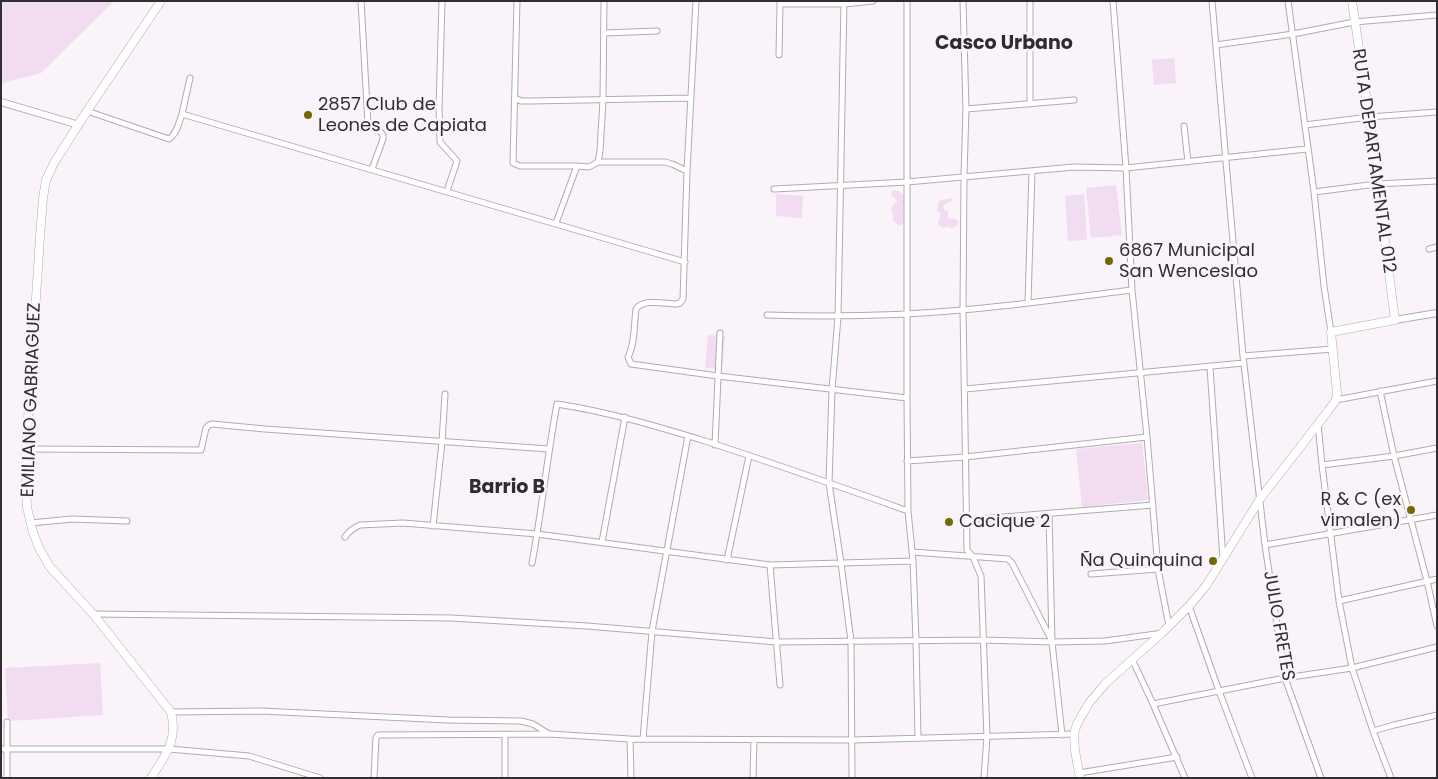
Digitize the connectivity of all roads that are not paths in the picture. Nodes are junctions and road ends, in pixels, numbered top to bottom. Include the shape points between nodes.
1 (161, 1) edge
2 (361, 1) edge
3 (442, 1) edge
4 (517, 1) edge
5 (604, 1) edge
6 (696, 1) edge
7 (873, 1) edge
8 (908, 1) edge
9 (964, 1) edge
10 (1030, 1) edge
11 (1113, 1) edge
12 (1212, 1) edge
13 (1288, 1) edge
14 (1352, 1) edge
15 (780, 3) edge
16 (844, 3) edge
17 (1437, 14) edge
18 (1354, 22) junction
19 (658, 31) dead end
20 (604, 33) junction
21 (1293, 34) junction
22 (1216, 46) junction
23 (778, 54) dead end
24 (190, 78) dead end
25 (515, 98) junction
26 (691, 98) junction
27 (603, 100) junction
28 (1074, 100) dead end
29 (1, 102) edge
30 (1030, 104) junction
31 (966, 109) junction
32 (87, 111) junction
33 (1437, 112) edge
34 (182, 114) junction
35 (1369, 117) junction
36 (78, 125) junction
37 (1305, 125) junction
38 (1184, 126) dead end
39 (1308, 149) junction
40 (1225, 158) junction
41 (598, 162) junction
42 (1188, 162) junction
43 (577, 166) junction
44 (1126, 168) junction
45 (372, 169) junction
46 (687, 171) junction
47 (1032, 171) junction
48 (964, 176) junction
49 (1437, 181) edge
50 (907, 182) junction
51 (1377, 184) junction
52 (840, 186) junction
53 (774, 189) dead end
54 (447, 191) junction
55 (1314, 192) junction
56 (556, 223) junction
57 (1437, 247) edge
58 (1430, 249) dead end
59 (685, 262) junction
60 (1132, 290) junction
61 (1028, 302) junction
62 (963, 310) junction
63 (1437, 313) edge
64 (907, 314) junction
65 (767, 315) dead end
66 (838, 317) junction
67 (1395, 320) junction
68 (1331, 332) junction
69 (720, 333) dead end
70 (1333, 349) junction
71 (1243, 356) junction
72 (1244, 363) junction
73 (1210, 366) junction
74 (1140, 373) junction
75 (718, 376) junction
76 (1437, 381) edge
77 (832, 390) junction
78 (965, 390) junction
79 (1380, 390) junction
80 (445, 394) dead end
81 (906, 398) junction
82 (1336, 400) junction
83 (625, 417) junction
84 (1318, 424) junction
85 (688, 436) junction
86 (1147, 437) junction
87 (442, 442) junction
88 (715, 445) junction
89 (1437, 448) edge
90 (26, 449) junction
91 (549, 449) junction
92 (749, 456) junction
93 (1394, 456) junction
94 (966, 457) junction
95 (907, 461) junction
96 (1322, 465) junction
97 (829, 483) junction
98 (1260, 499) junction
99 (1153, 505) junction
100 (908, 511) junction
101 (1049, 514) junction
102 (1437, 515) edge
103 (966, 520) junction
104 (1410, 520) junction
105 (127, 521) dead end
106 (31, 522) junction
107 (433, 526) junction
108 (1330, 533) junction
109 (537, 534) junction
110 (345, 538) dead end
111 (602, 542) junction
112 (1265, 546) junction
113 (666, 550) junction
114 (912, 552) junction
115 (973, 557) junction
116 (727, 560) junction
117 (1223, 560) junction
118 (912, 561) junction
119 (532, 563) dead end
120 (842, 563) junction
121 (770, 565) junction
122 (1158, 569) junction
123 (1091, 574) dead end
124 (1437, 579) edge
125 (1427, 581) junction
126 (1339, 601) junction
127 (1189, 606) junction
128 (93, 614) junction
129 (1169, 626) junction
130 (1437, 626) edge
131 (652, 631) junction
132 (1163, 632) junction
133 (983, 640) junction
134 (851, 641) junction
135 (916, 641) junction
136 (776, 642) junction
137 (1052, 642) junction
138 (1437, 647) edge
139 (1132, 659) junction
140 (1352, 668) junction
141 (1285, 678) junction
142 (780, 685) dead end
143 (1219, 691) junction
144 (1153, 704) junction
145 (171, 712) junction
146 (1437, 715) edge
147 (7, 722) dead end
148 (1373, 731) junction
149 (550, 734) junction
150 (1074, 734) junction
151 (505, 735) junction
152 (1062, 735) junction
153 (918, 737) junction
154 (987, 737) junction
155 (630, 739) junction
156 (643, 739) junction
157 (754, 740) junction
158 (852, 740) junction
159 (4, 749) edge
160 (169, 749) junction
161 (1177, 757) junction
162 (1080, 775) edge
163 (8, 778) edge
164 (151, 778) edge
165 (320, 778) edge
166 (374, 778) edge
167 (505, 778) edge
168 (631, 778) edge
169 (753, 778) edge
170 (852, 778) edge
171 (984, 778) edge
172 (1185, 778) edge
173 (1252, 778) edge
174 (1321, 778) edge
175 (1391, 778) edge

1 - 32 main road, EMILIANO GABRIAGUEZ
2 - 45 street via 368,124 384,135
3 - 54 street via 440,142 457,160
4 - 25 street
5 - 20 street
6 - 26 street
7 - 16 street
8 - 50 street
9 - 31 street
10 - 30 street
11 - 44 street
12 - 22 street, JULIO FRETES
13 - 21 street
14 - 18 main road, RUTA DEPARTAMENTAL 012
15 - 16 street
15 - 23 street
16 - 52 street
17 - 18 street
18 - 21 street
18 - 35 main road, RUTA DEPARTAMENTAL 012
19 - 20 street
20 - 27 street
21 - 22 street
21 - 37 street
22 - 40 street, JULIO FRETES
24 - 34 street
25 - 27 street via 521,101
25 - 43 street via 513,162 520,166
26 - 27 street
26 - 46 street
27 - 41 street
28 - 30 street
29 - 36 street
30 - 31 street
31 - 48 street
32 - 34 street via 170,139
32 - 36 main road, EMILIANO GABRIAGUEZ
33 - 35 street
34 - 45 street
35 - 37 street
35 - 51 main road, RUTA DEPARTAMENTAL 012
36 - 90 main road, EMILIANO GABRIAGUEZ via 54,163 46,180 43,198
37 - 39 street
38 - 42 street
39 - 40 street
39 - 55 street
40 - 42 street
40 - 71 street, JULIO FRETES
41 - 43 street via 589,167
41 - 46 street via 665,162
42 - 44 street
43 - 56 street
44 - 47 street via 1074,167
44 - 60 street
45 - 54 street
46 - 59 street
47 - 48 street
47 - 61 street
48 - 50 street
48 - 62 street
49 - 51 street
50 - 52 street
50 - 64 street
51 - 55 street
51 - 67 main road, RUTA DEPARTAMENTAL 012
52 - 53 street
52 - 66 street
54 - 56 street
55 - 68 street
56 - 59 street
57 - 58 street
59 - 75 street via 680,303 644,303 636,308 628,357 633,365
60 - 61 street
60 - 74 street
61 - 62 street
62 - 64 street
62 - 78 street
63 - 67 street
64 - 66 street
64 - 81 street
65 - 66 street
66 - 77 street
67 - 68 main road
68 - 70 main road
69 - 75 street
70 - 71 street
70 - 82 main road
71 - 72 street, JULIO FRETES
72 - 73 street
72 - 98 street, JULIO FRETES
73 - 74 street
73 - 117 street
74 - 78 street
74 - 86 street
75 - 77 street
75 - 88 street
76 - 79 street
77 - 81 street
77 - 97 street
78 - 94 street
79 - 82 street
79 - 93 street
80 - 87 street
81 - 95 street
82 - 84 main road
83 - 85 street
83 - 91 street via 557,404
83 - 111 street
84 - 96 street
84 - 98 main road
85 - 88 street
85 - 113 street
86 - 94 street
86 - 99 street
87 - 90 street via 212,424 206,428 201,450
87 - 91 street
87 - 107 street
88 - 92 street
89 - 93 street
90 - 106 main road, EMILIANO GABRIAGUEZ via 27,507
91 - 109 street
92 - 97 street
92 - 116 street
93 - 96 street
93 - 104 street
94 - 95 street
94 - 103 street
95 - 100 street
96 - 108 street
97 - 100 street
97 - 120 street
98 - 112 street, JULIO FRETES
98 - 117 main road
99 - 101 street
99 - 122 street
100 - 114 street
101 - 103 street
101 - 137 street
102 - 104 street
103 - 115 street via 966,550
104 - 108 street
104 - 125 street
105 - 106 street via 72,519
106 - 128 main road, EMILIANO GABRIAGUEZ via 39,548 50,567
107 - 109 street
107 - 110 street via 368,524 355,528
108 - 112 street
108 - 126 street
109 - 111 street
109 - 119 street
111 - 113 street
112 - 141 street, JULIO FRETES
113 - 116 street
113 - 131 street
114 - 115 street
114 - 118 street
115 - 133 street via 981,576
115 - 137 street via 1008,560 1012,564
116 - 121 street
117 - 127 main road
118 - 120 street
118 - 135 street
120 - 121 street
120 - 134 street
121 - 136 street
122 - 123 street
122 - 129 street
124 - 125 street
125 - 126 street
125 - 130 street
126 - 140 street
127 - 129 main road
127 - 143 street
128 - 131 street via 451,618
128 - 145 main road, EMILIANO GABRIAGUEZ
129 - 132 main road
131 - 136 street
131 - 156 street
132 - 137 street via 1105,641
132 - 139 main road
133 - 135 street
133 - 137 street
133 - 154 street
134 - 135 street
134 - 136 street
134 - 158 street
135 - 153 street
136 - 142 street
137 - 152 street
138 - 140 street
139 - 144 street
139 - 150 main road via 1089,703
140 - 141 street
140 - 148 street
141 - 143 street
141 - 174 street, JULIO FRETES
143 - 144 street
143 - 173 street
144 - 161 street
145 - 149 street via 290,712 521,721
145 - 160 main road via 174,725
146 - 148 street
147 - 159 street
148 - 175 street
149 - 151 street
149 - 155 street
150 - 152 street
150 - 162 main road
151 - 166 street via 378,735
151 - 167 street
152 - 154 street
153 - 154 street
153 - 158 street
154 - 171 street
155 - 156 street
155 - 168 street
156 - 157 street
157 - 158 street
157 - 169 street
158 - 170 street
159 - 160 street
159 - 163 street
160 - 164 main road
160 - 165 street via 249,756
161 - 162 street
161 - 172 street

